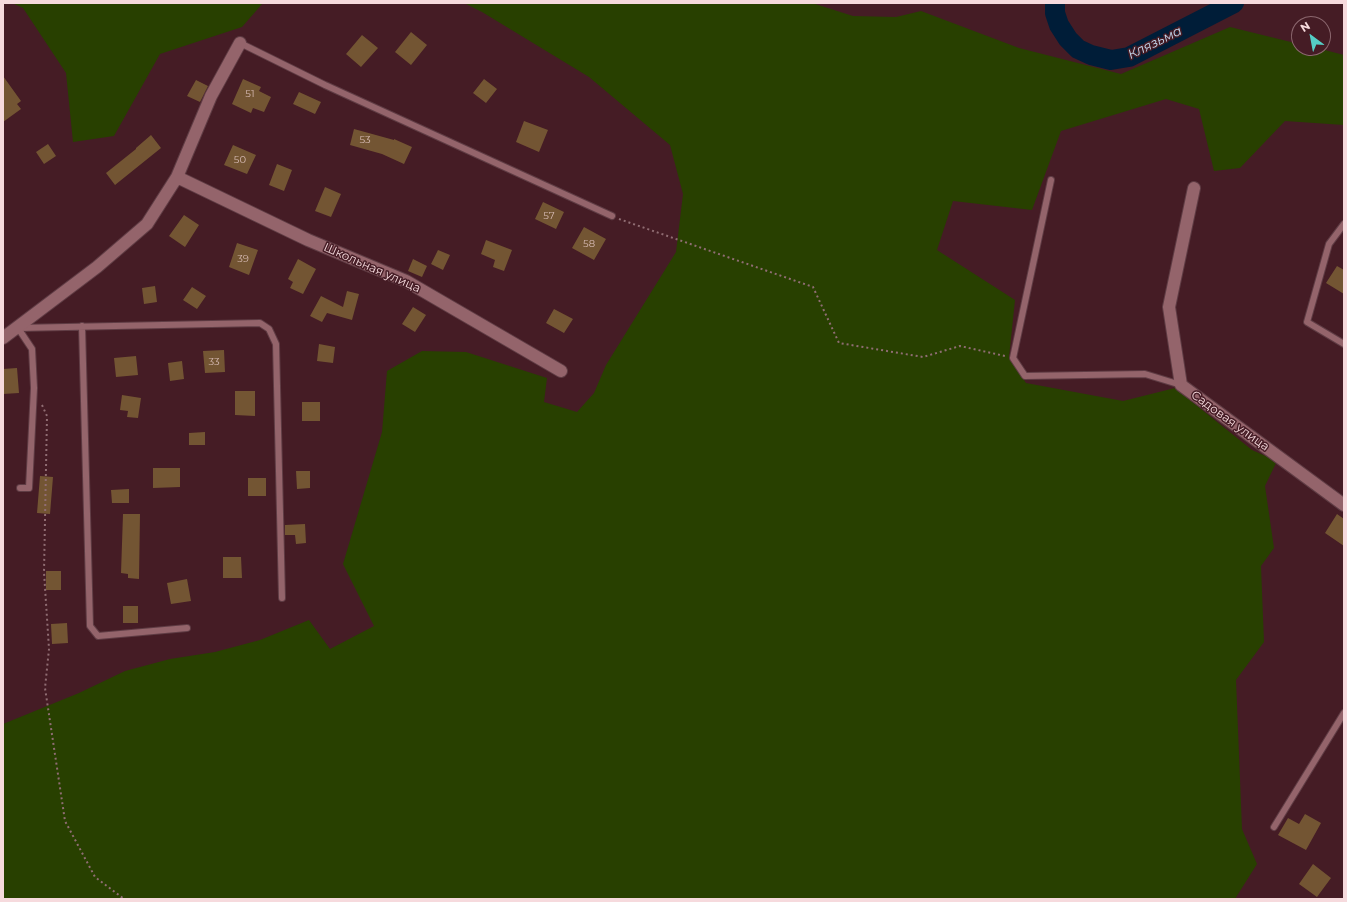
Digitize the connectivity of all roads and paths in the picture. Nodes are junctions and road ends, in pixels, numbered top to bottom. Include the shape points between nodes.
1 (240, 43) joint
2 (177, 176) junction
3 (1051, 180) dead end
4 (1194, 188) dead end
5 (612, 216) joint
6 (1344, 224) edge
7 (82, 326) junction
8 (18, 328) junction
9 (3, 338) edge
10 (1344, 344) edge
11 (1014, 358) junction
12 (561, 371) dead end
13 (1181, 385) junction
14 (34, 388) junction
15 (20, 488) dead end
16 (1344, 504) edge
17 (282, 598) dead end
18 (187, 628) dead end
19 (1344, 713) edge
20 (1274, 827) dead end
21 (124, 899) edge

1 - 2 street via 210,96
1 - 5 lane via 325,86
2 - 8 street via 147,224 97,267
2 - 12 street, Школьная улица via 308,240 406,281
3 - 11 lane
4 - 13 street, Садовая улица via 1169,307
5 - 11 path via 813,287 839,343 922,357 960,346
6 - 10 lane via 1329,244 1307,322
7 - 8 lane
7 - 17 lane via 260,323 269,329 276,344
7 - 18 lane via 90,626 98,636
8 - 9 street
8 - 14 lane via 32,349
11 - 13 lane via 1025,376 1145,374
13 - 16 street, Садовая улица
14 - 15 lane via 29,488
14 - 21 path via 47,416 44,572 49,649 45,688 65,821 95,877
19 - 20 lane

